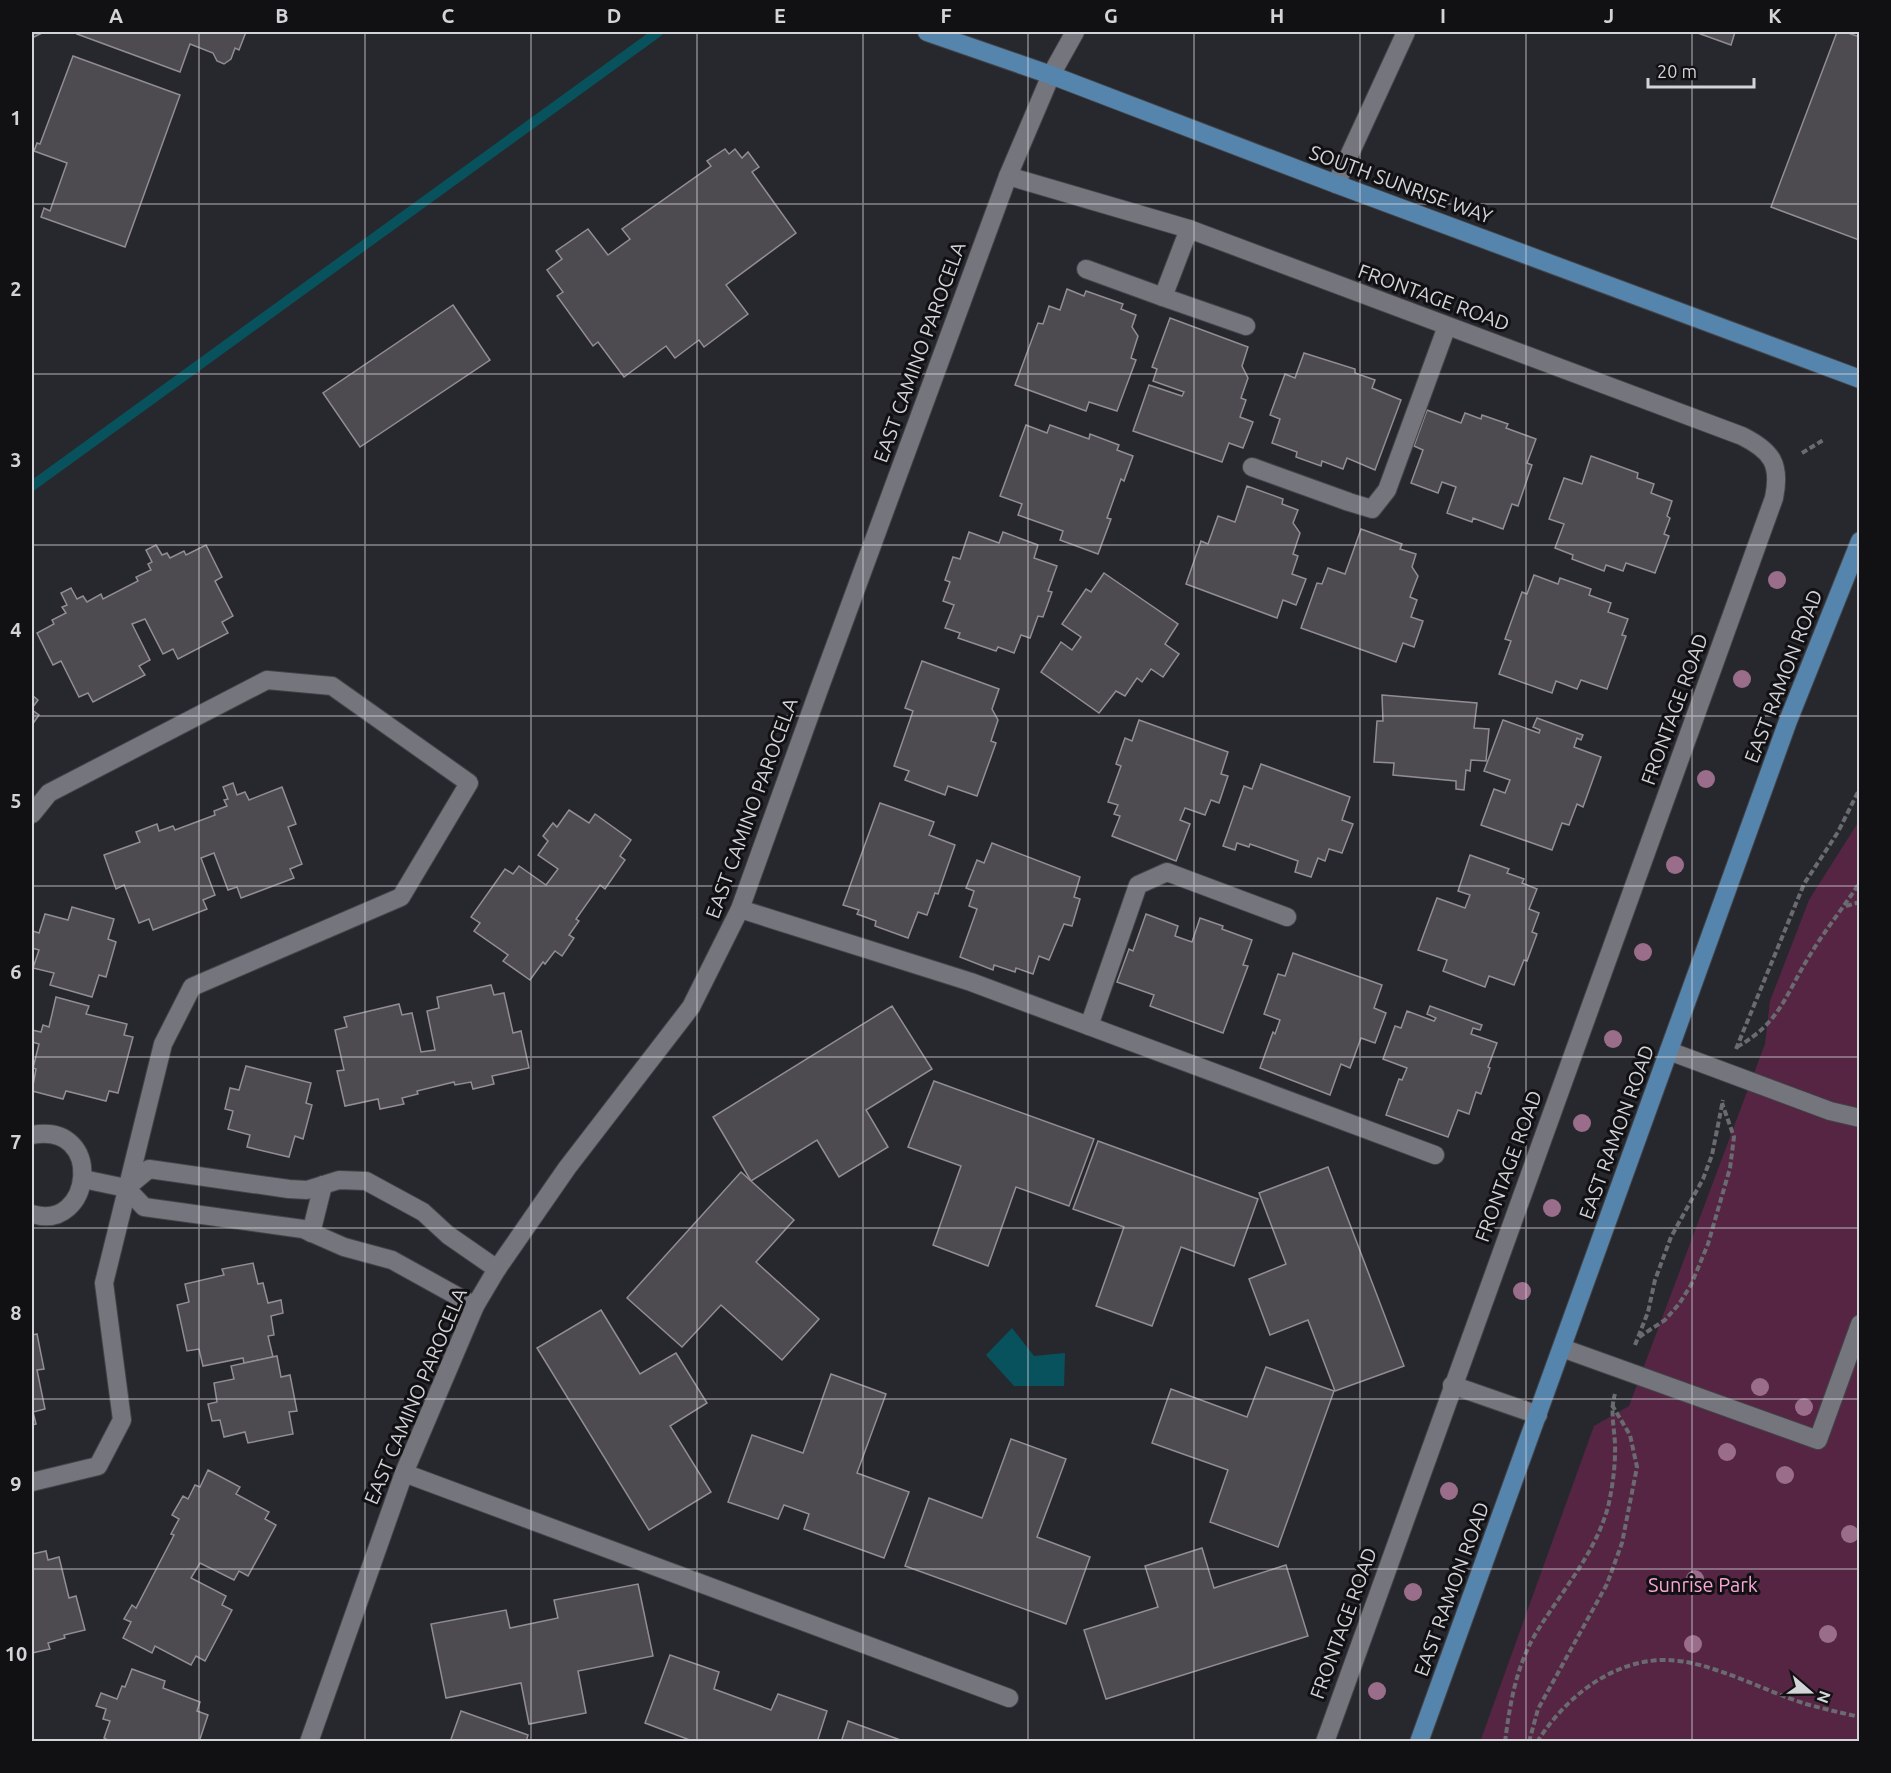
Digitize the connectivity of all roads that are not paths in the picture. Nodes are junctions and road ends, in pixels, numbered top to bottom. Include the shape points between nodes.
1 (927, 32) edge
2 (1075, 32) edge
3 (1406, 32) edge
4 (1051, 75) junction
5 (1008, 176) junction
6 (1336, 184) junction
7 (1189, 229) junction
8 (1086, 269) dead end
9 (1163, 297) junction
10 (1246, 326) dead end
11 (1447, 326) junction
12 (1860, 379) edge
13 (1252, 467) dead end
14 (1860, 540) edge
15 (32, 814) edge
16 (740, 909) junction
17 (1287, 917) dead end
18 (1089, 1026) junction
19 (1669, 1051) junction
20 (1860, 1118) edge
21 (32, 1135) edge
22 (1435, 1155) dead end
23 (83, 1179) junction
24 (322, 1185) junction
25 (126, 1188) junction
26 (32, 1214) edge
27 (311, 1233) junction
28 (497, 1269) junction
29 (475, 1306) junction
30 (1860, 1324) edge
31 (1562, 1348) junction
32 (1452, 1385) junction
33 (1538, 1415) junction
34 (404, 1473) junction
35 (32, 1482) edge
36 (1009, 1698) dead end
37 (309, 1742) edge
38 (1325, 1742) edge
39 (1419, 1742) edge

1 - 4 main road, SOUTH SUNRISE WAY
2 - 4 street, EAST CAMINO PAROCELA
3 - 6 street
4 - 5 street, EAST CAMINO PAROCELA
4 - 6 main road, SOUTH SUNRISE WAY
5 - 7 street, FRONTAGE ROAD
5 - 16 street, EAST CAMINO PAROCELA
6 - 12 main road, SOUTH SUNRISE WAY
7 - 9 street
7 - 11 street, FRONTAGE ROAD
8 - 9 street
9 - 10 street
11 - 13 street via 1387,490 1372,509
11 - 32 street, FRONTAGE ROAD via 1742,436 1769,454 1777,471 1774,498
14 - 19 main road, EAST RAMON ROAD via 1788,721
15 - 25 street via 50,793 267,680 332,686 469,783 401,897 192,987 163,1044
16 - 18 street via 970,982
16 - 28 street, EAST CAMINO PAROCELA via 691,1007 567,1168
17 - 18 street via 1167,872 1138,885
18 - 22 street
19 - 20 street via 1830,1111
19 - 31 main road, EAST RAMON ROAD
21 - 23 street via 56,1135 68,1142 77,1152
23 - 25 street
23 - 26 street via 80,1191 62,1211
24 - 25 street via 307,1190 289,1189 148,1169
24 - 27 street
24 - 28 street via 339,1180 366,1182 423,1212
25 - 27 street via 144,1207
25 - 35 street via 104,1283 122,1420 98,1466
27 - 29 street via 392,1260
28 - 29 street, EAST CAMINO PAROCELA
29 - 34 street, EAST CAMINO PAROCELA
30 - 31 street via 1818,1440
31 - 33 main road, EAST RAMON ROAD
32 - 33 street
32 - 38 street, FRONTAGE ROAD
33 - 39 main road, EAST RAMON ROAD
34 - 36 street
34 - 37 street, EAST CAMINO PAROCELA

